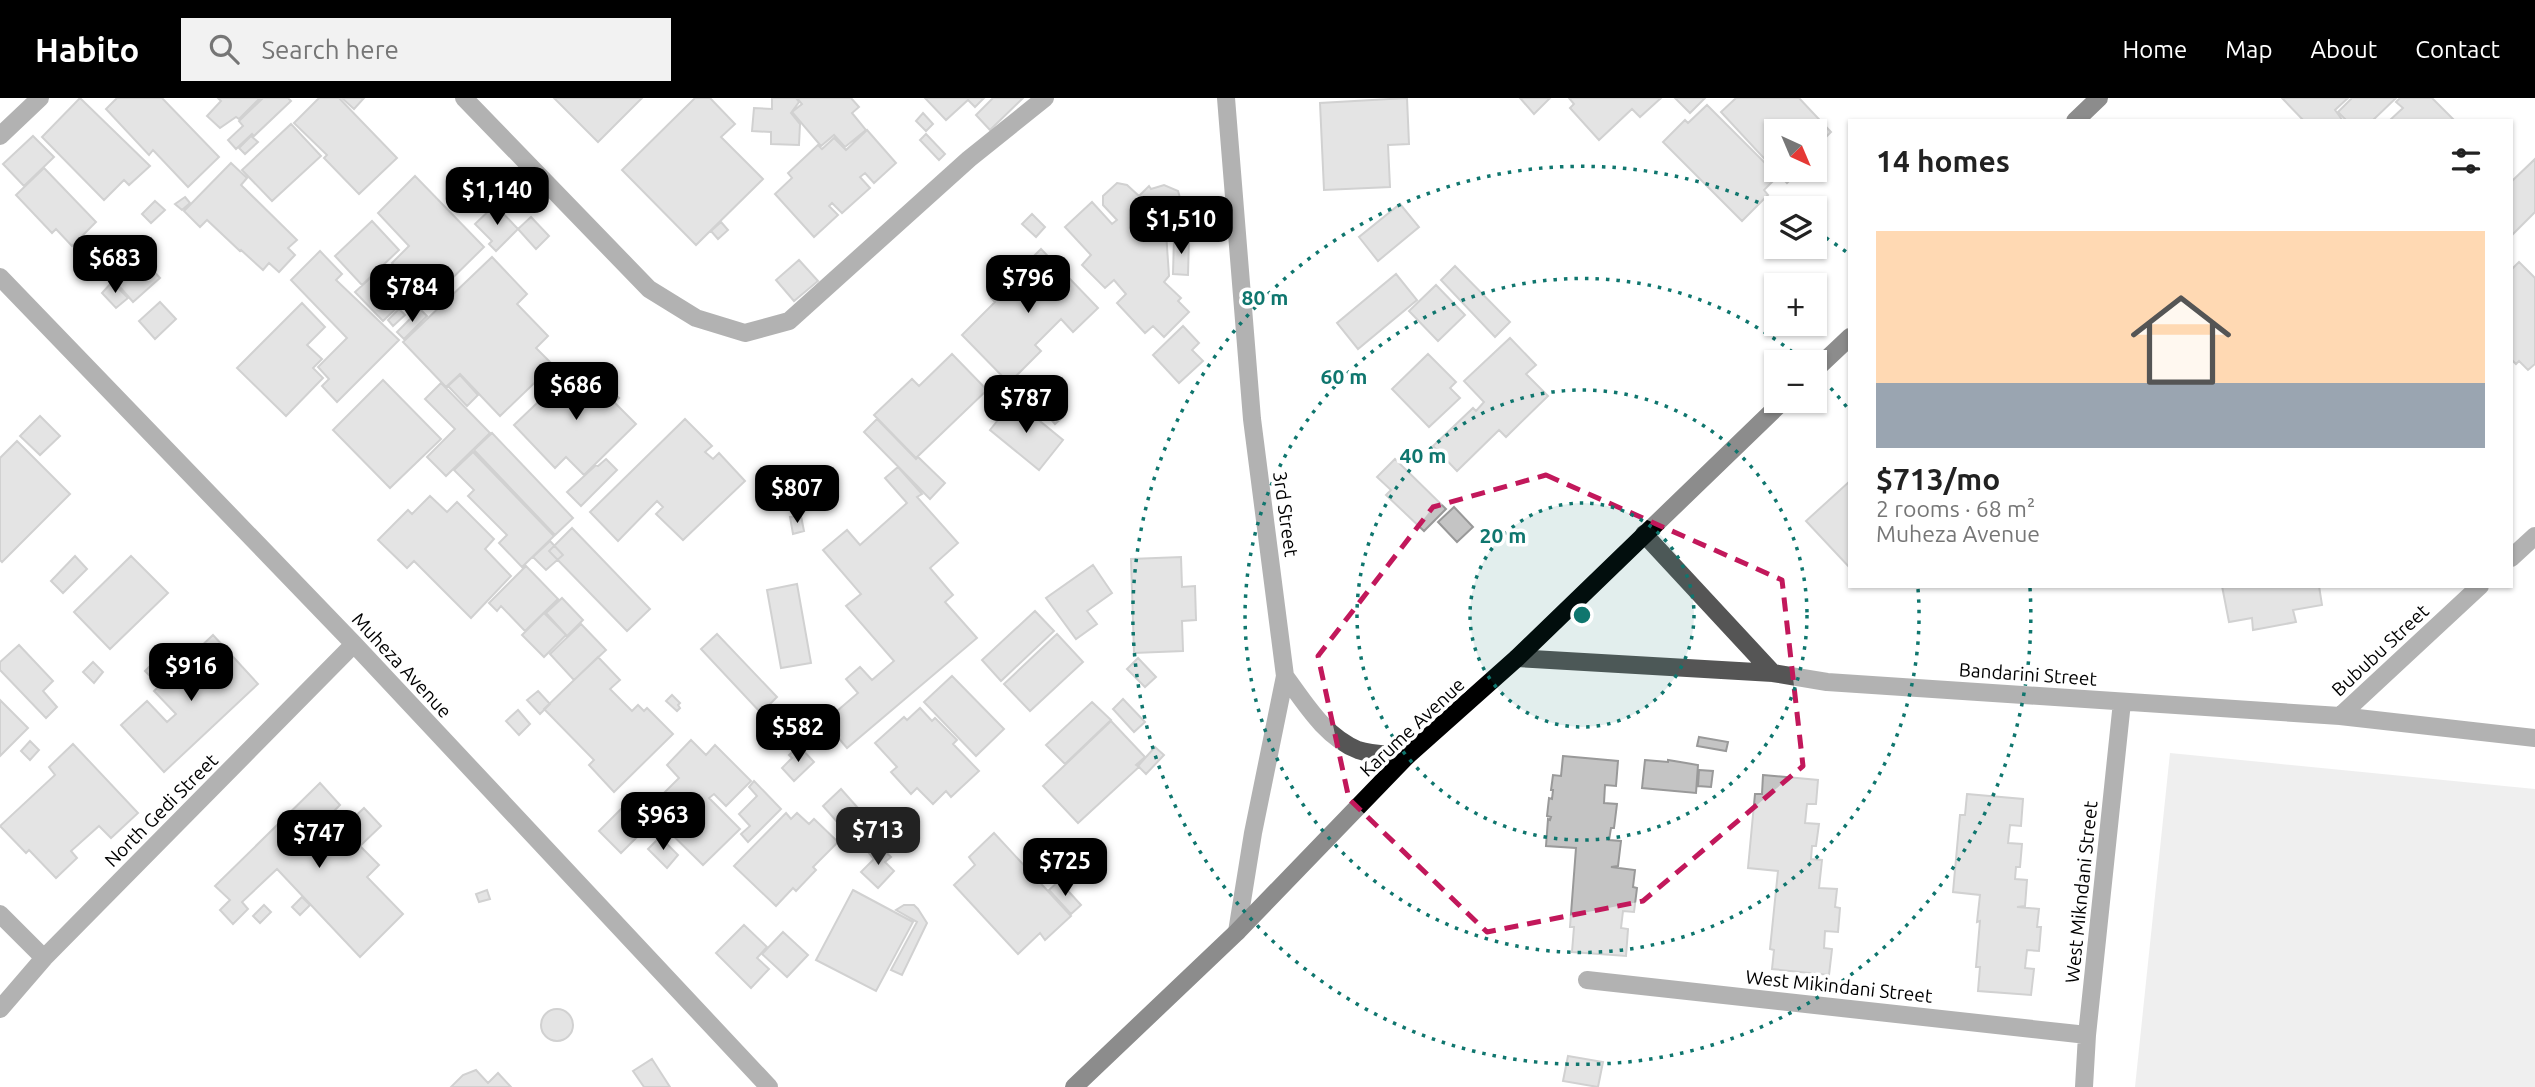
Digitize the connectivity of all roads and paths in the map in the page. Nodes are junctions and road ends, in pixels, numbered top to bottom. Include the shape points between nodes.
1 (40, 98) edge
2 (464, 98) edge
3 (1045, 98) edge
4 (1226, 98) edge
5 (2099, 98) edge
6 (2077, 119) edge
7 (0, 136) edge
8 (0, 277) edge
9 (1848, 339) edge
10 (1827, 359) edge
11 (1770, 413) edge
12 (1644, 534) junction
13 (2535, 536) edge
14 (2513, 556) edge
15 (2478, 588) edge
16 (354, 644) junction
17 (1517, 658) junction
18 (1773, 673) junction
19 (1285, 676) junction
20 (2122, 702) junction
21 (2340, 716) junction
22 (2535, 738) edge
23 (1408, 756) junction
24 (0, 914) edge
25 (1237, 932) junction
26 (44, 958) junction
27 (1587, 980) dead end
28 (0, 1009) edge
29 (2087, 1035) junction
30 (769, 1087) edge
31 (1074, 1087) edge
32 (2084, 1087) edge

1 - 7 street
2 - 3 street via 649,289 696,318 745,333 789,321 968,159
4 - 19 street, 3rd Street via 1252,419
5 - 6 main road
8 - 16 street, Muheza Avenue
9 - 10 main road
11 - 12 main road, Karume Avenue
12 - 17 main road, Karume Avenue
12 - 18 street
13 - 14 street
15 - 21 street, Bububu Street
16 - 26 street, North Gedi Street
16 - 30 street, Muheza Avenue
17 - 18 street, Bandarini Street
17 - 23 main road, Karume Avenue
18 - 20 street, Bandarini Street via 1827,682
19 - 23 street via 1312,713 1340,739 1359,750
19 - 25 street, 3rd Street
20 - 21 street, Bandarini Street
20 - 29 street, West Mikndani Street
21 - 22 street, Bandarini Street
23 - 25 main road, Karume Avenue
24 - 26 street
25 - 31 main road, Karume Avenue
26 - 28 street, North Gedi Street
27 - 29 street, West Mikindani Street
29 - 32 street, West Mikndani Street

